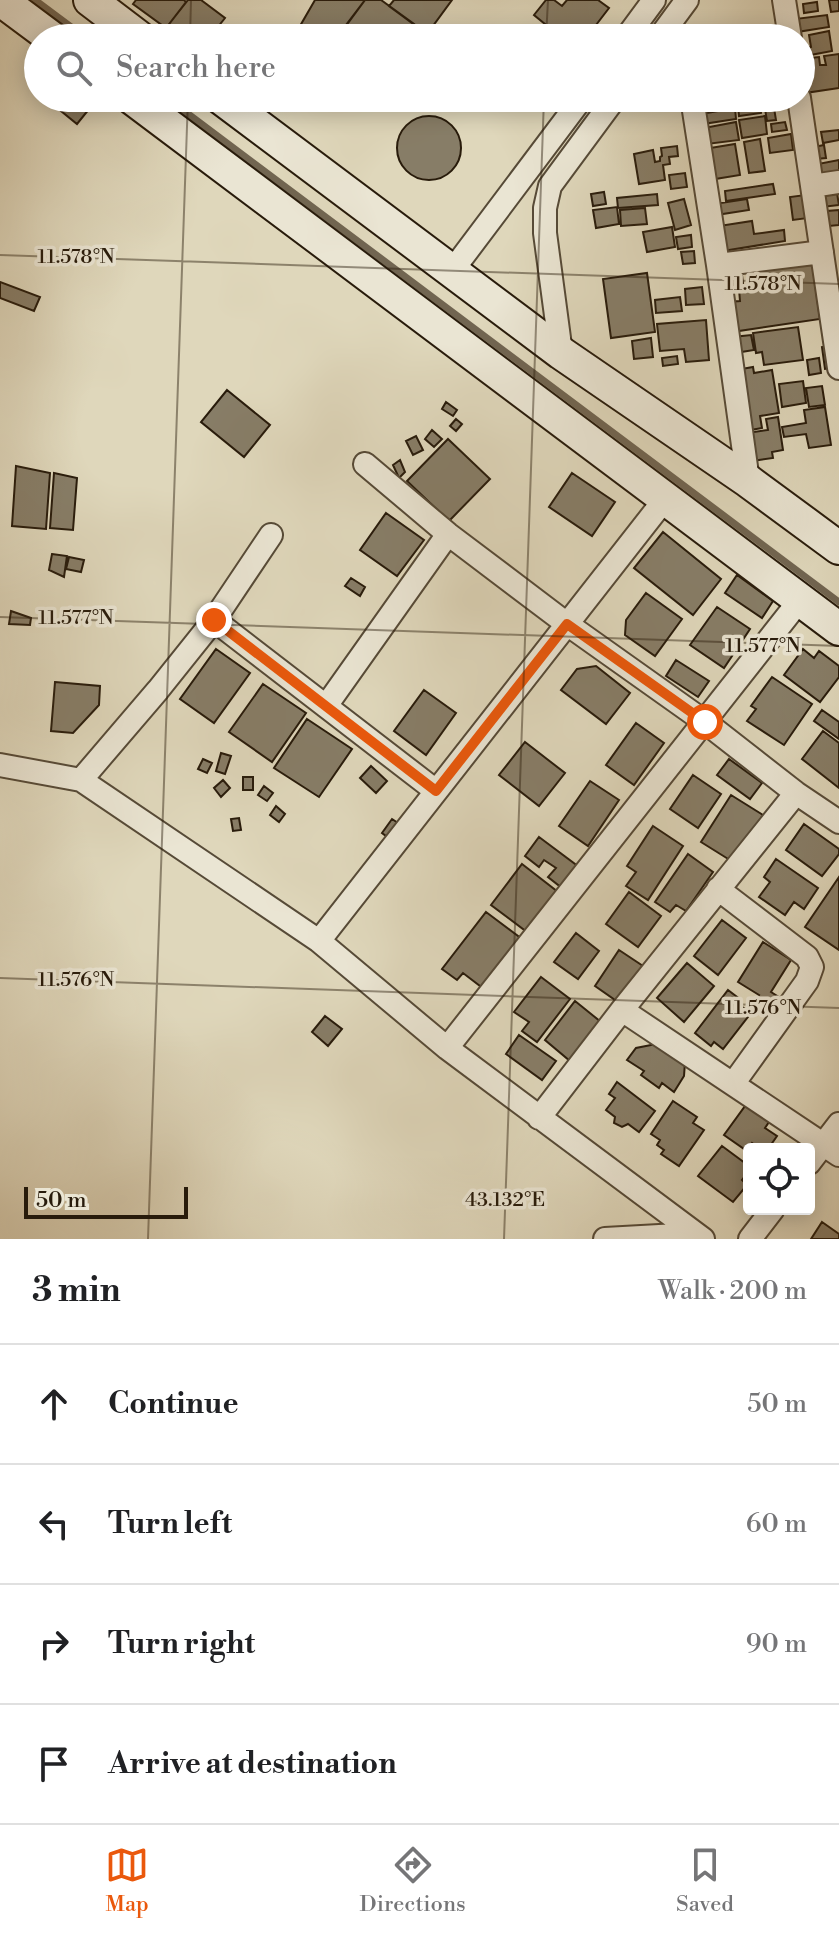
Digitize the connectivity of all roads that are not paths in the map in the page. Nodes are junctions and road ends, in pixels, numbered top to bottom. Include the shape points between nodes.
1 (1, 0) edge
2 (90, 0) edge
3 (654, 0) edge
4 (784, 0) edge
5 (683, 6) edge
6 (33, 24) edge
7 (122, 24) edge
8 (636, 24) edge
9 (670, 24) edge
10 (788, 24) edge
11 (151, 112) edge
12 (240, 112) edge
13 (571, 112) edge
14 (605, 112) edge
15 (694, 112) edge
16 (801, 112) edge
17 (839, 182) edge
18 (812, 186) junction
19 (822, 252) junction
20 (718, 265) junction
21 (452, 271) junction
22 (561, 353) junction
23 (839, 368) edge
24 (365, 464) dead end
25 (748, 481) junction
26 (665, 499) junction
27 (448, 534) junction
28 (271, 535) dead end
29 (836, 539) edge
30 (800, 600) junction
31 (214, 620) junction
32 (567, 624) junction
33 (839, 629) edge
34 (326, 706) junction
35 (705, 722) junction
36 (0, 765) edge
37 (81, 780) junction
38 (436, 791) junction
39 (796, 793) junction
40 (839, 822) edge
41 (718, 889) junction
42 (319, 941) junction
43 (622, 1010) junction
44 (447, 1048) junction
45 (733, 1084) junction
46 (539, 1118) junction
47 (839, 1124) edge
48 (831, 1150) edge
49 (768, 1215) edge
50 (700, 1237) edge
51 (605, 1239) edge
52 (750, 1239) edge

1 - 6 main road
2 - 7 main road
3 - 8 street
4 - 10 street
5 - 9 street
11 - 26 main road
12 - 21 main road
13 - 21 street
14 - 22 street via 550,186 545,208
15 - 20 street
16 - 18 street
17 - 18 street
18 - 19 street
19 - 20 street
19 - 23 street
20 - 25 street
21 - 22 main road
22 - 25 main road
24 - 27 street
25 - 29 main road
26 - 30 main road
26 - 32 street
27 - 32 street
27 - 34 street
28 - 31 street
30 - 33 main road
30 - 35 street
31 - 34 street
31 - 37 street
32 - 35 street
32 - 38 street
34 - 38 street
35 - 39 street
35 - 44 street
36 - 37 street
37 - 42 street
38 - 42 street
39 - 40 street
39 - 41 street
41 - 43 street
41 - 45 street via 807,957 812,967
42 - 44 street
43 - 45 street
43 - 46 street
44 - 46 street
45 - 48 street
46 - 50 street
47 - 48 street
49 - 52 street
50 - 51 street

